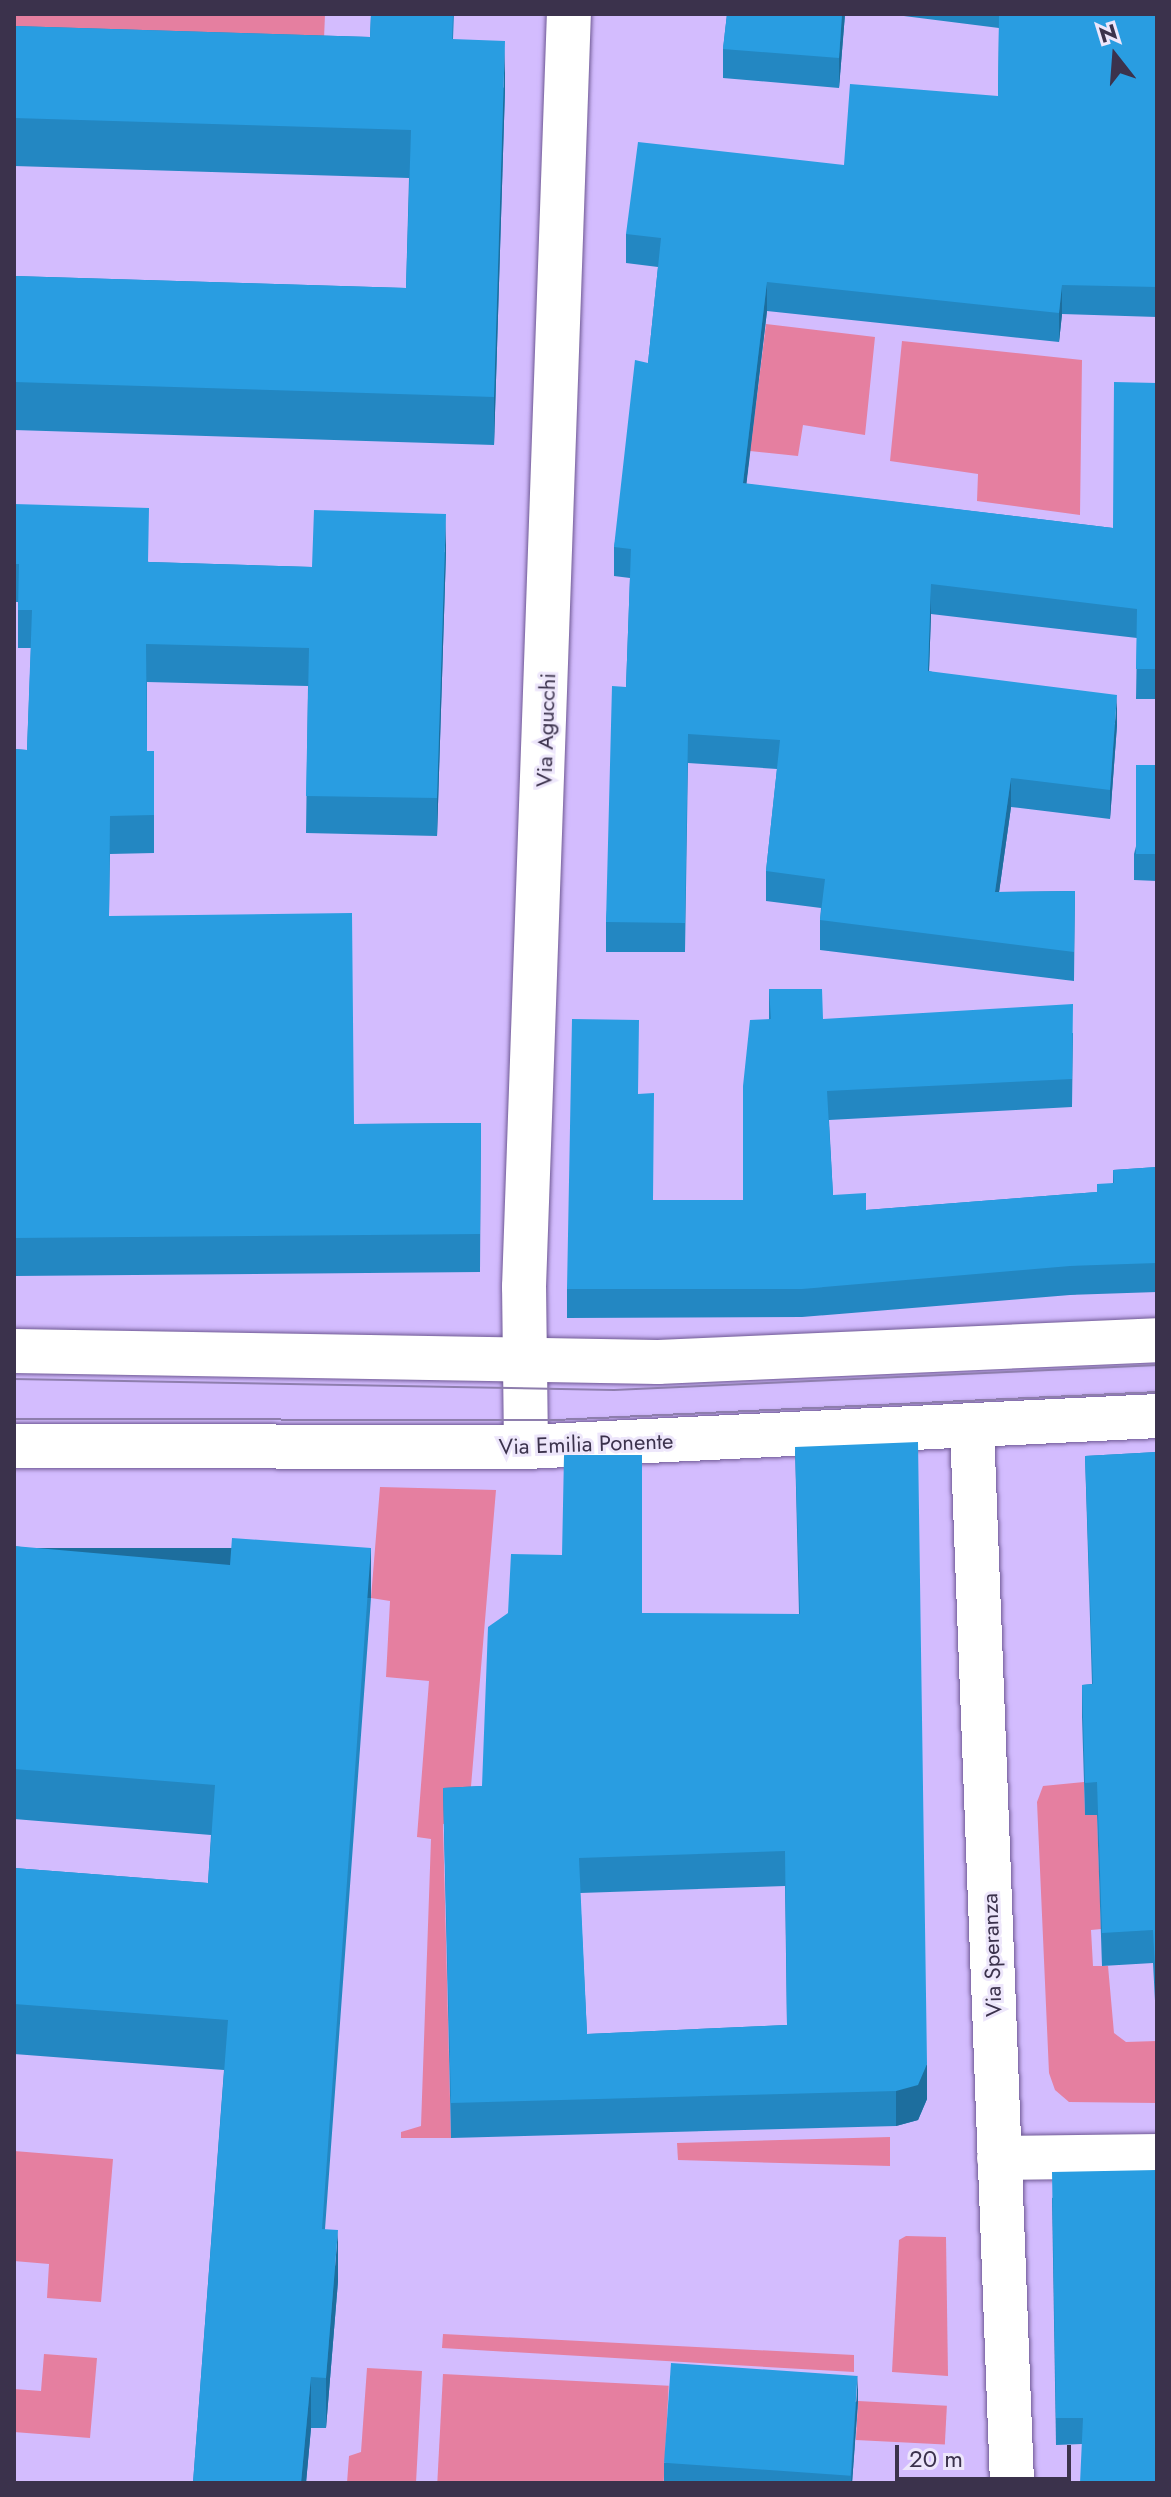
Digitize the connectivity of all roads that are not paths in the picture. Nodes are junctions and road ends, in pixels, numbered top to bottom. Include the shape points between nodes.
1 (569, 14) edge
2 (1157, 1340) edge
3 (14, 1351) edge
4 (524, 1359) junction
5 (1157, 1416) edge
6 (972, 1427) junction
7 (14, 1446) edge
8 (526, 1447) junction
9 (1157, 2156) edge
10 (999, 2158) junction
11 (1012, 2483) edge

1 - 4 street, Via Agucchi
2 - 4 street via 786,1360
3 - 4 street
4 - 8 street, Via Agucchi
5 - 6 street, Via Emilia Ponente
6 - 8 street, Via Emilia Ponente
6 - 10 street, Via Speranza
7 - 8 street, Via Emilia Ponente
9 - 10 street
10 - 11 street, Via Speranza

